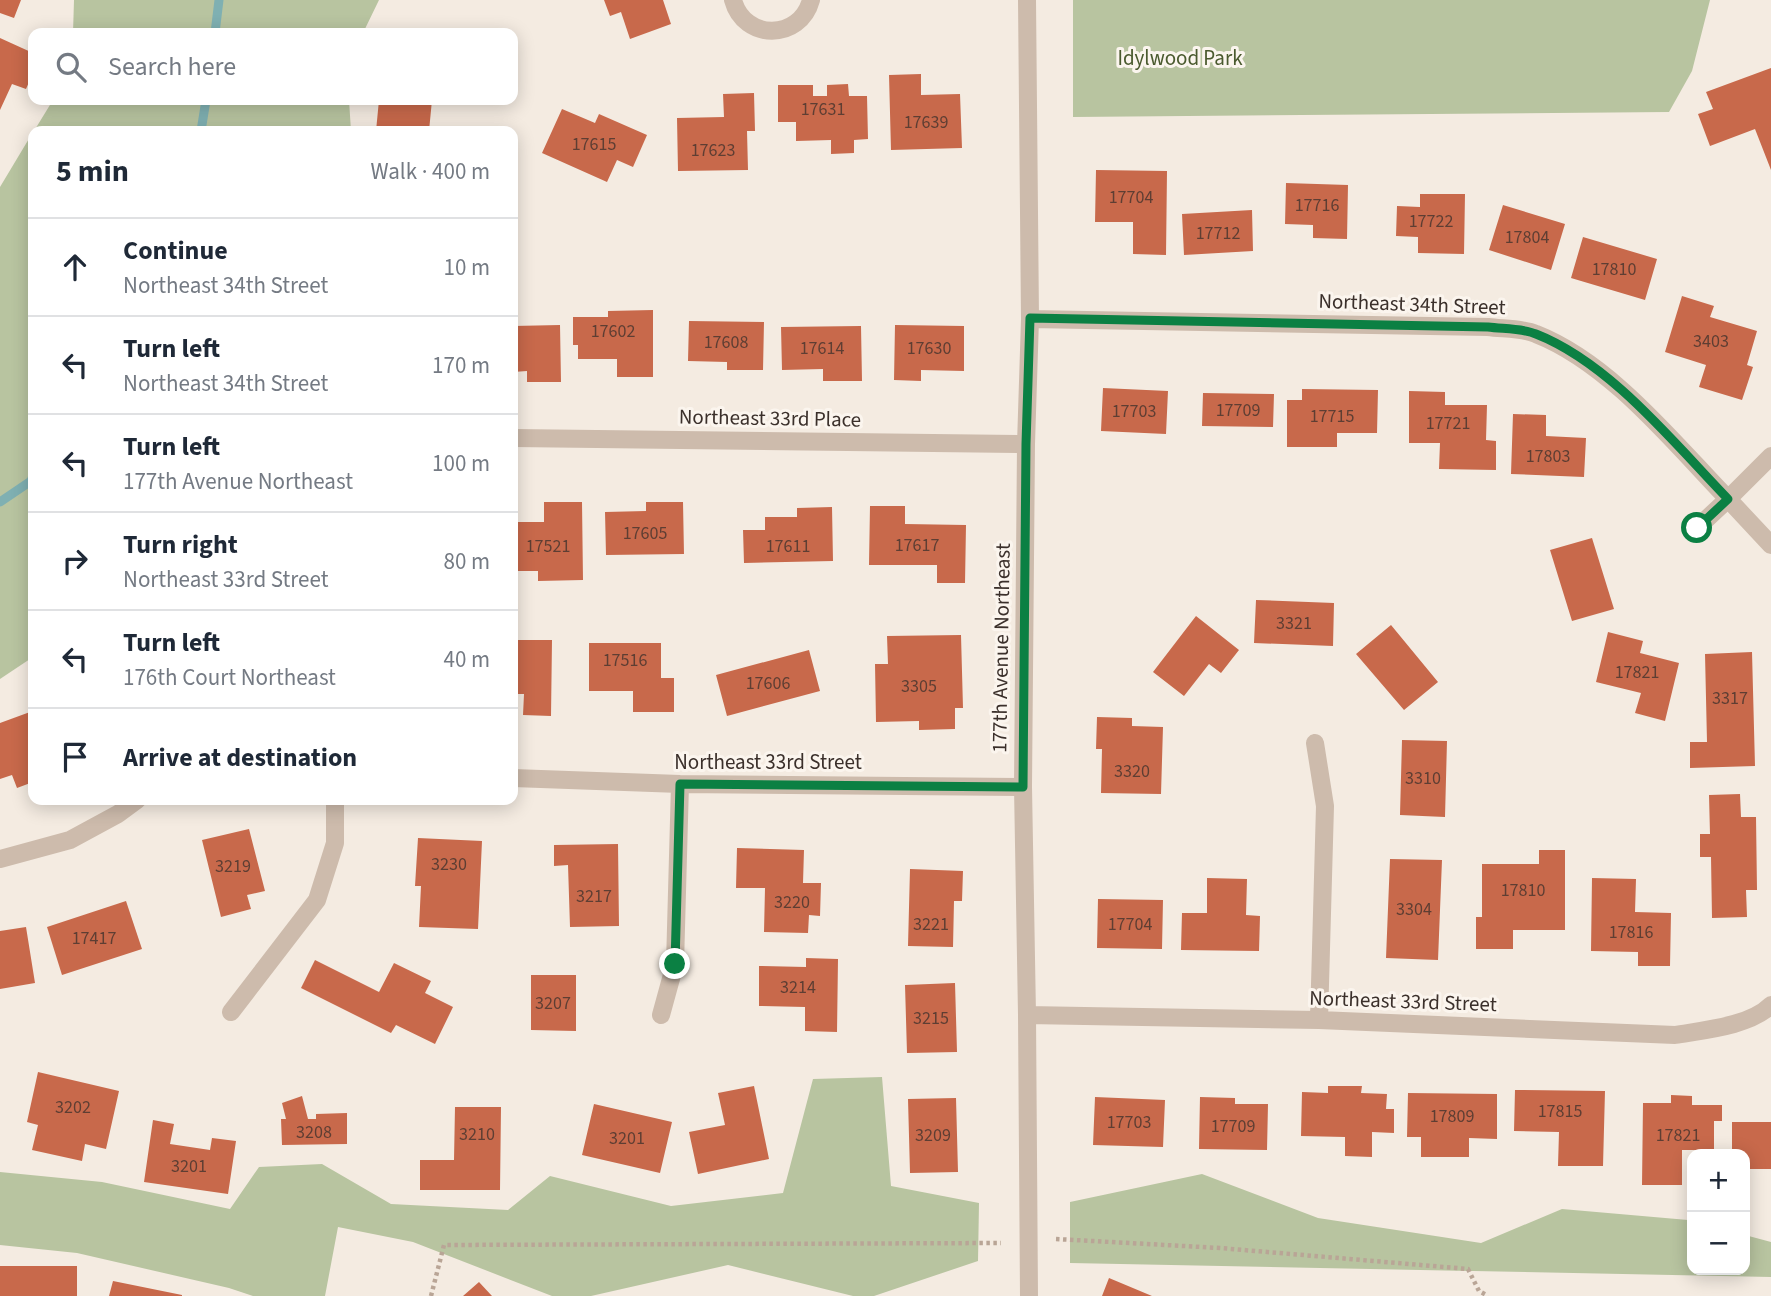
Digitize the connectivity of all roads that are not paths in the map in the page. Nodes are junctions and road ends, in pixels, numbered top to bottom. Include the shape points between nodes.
1 (733, 0) edge
2 (811, 0) edge
3 (1027, 0) edge
4 (1030, 318) junction
5 (518, 438) edge
6 (1026, 444) junction
7 (1771, 456) edge
8 (1728, 499) junction
9 (1697, 528) dead end
10 (1771, 545) edge
11 (1315, 743) dead end
12 (518, 778) edge
13 (680, 784) junction
14 (1023, 787) junction
15 (130, 805) edge
16 (335, 805) edge
17 (0, 859) edge
18 (1771, 1005) edge
19 (231, 1012) dead end
20 (661, 1015) dead end
21 (1027, 1015) junction
22 (1319, 1020) junction
23 (1029, 1296) edge

1 - 2 street via 748,24 772,32 795,24
3 - 4 street, 177th Avenue Northeast
4 - 6 street, 177th Avenue Northeast
4 - 8 street, Northeast 34th Street via 1488,327 1534,332 1581,357 1620,388
5 - 6 street, Northeast 33rd Place
6 - 14 street, 177th Avenue Northeast
7 - 8 street
8 - 9 street
8 - 10 street, Northeast 34th Street
11 - 22 street via 1325,806
12 - 13 street, Northeast 33rd Street
13 - 14 street, Northeast 33rd Street
13 - 20 street via 675,964
14 - 21 street, 177th Avenue Northeast
15 - 17 street via 70,840
16 - 19 street via 335,843 317,900
18 - 22 street, Northeast 33rd Street via 1727,1026 1675,1035
21 - 22 street, Northeast 33rd Street
21 - 23 street, 177th Avenue Northeast

